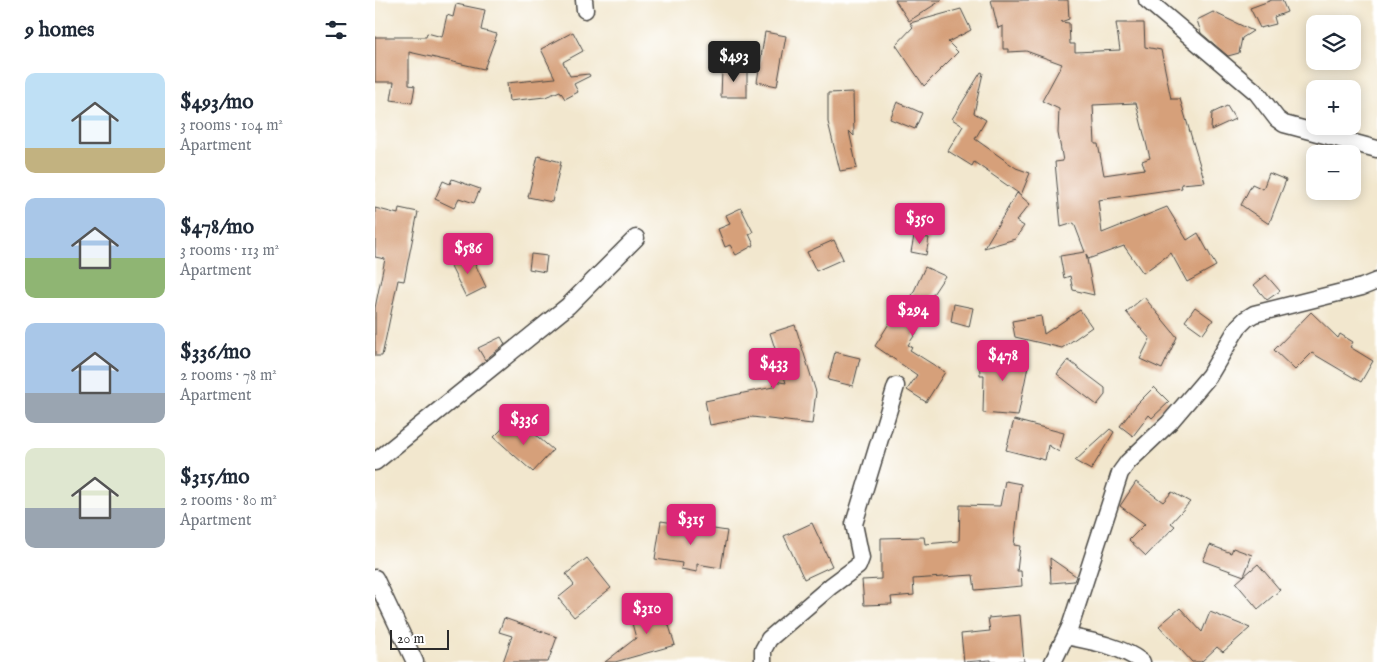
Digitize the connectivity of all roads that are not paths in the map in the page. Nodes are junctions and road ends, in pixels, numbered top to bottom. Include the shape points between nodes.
1 (1147, 0) edge
2 (1377, 150) edge
3 (636, 238) dead end
4 (1377, 281) edge
5 (896, 386) dead end
6 (375, 462) edge
7 (375, 578) edge
8 (1066, 636) junction
9 (415, 662) edge
10 (763, 662) edge
11 (1053, 662) edge
12 (1142, 662) edge

1 - 2 street via 1257,93 1284,124
3 - 6 street via 568,306
4 - 8 street via 1255,314 1238,327 1209,376 1120,473
5 - 10 street via 854,524 861,558 858,566 769,639 763,650
7 - 9 street
8 - 11 street
8 - 12 street via 1097,642

